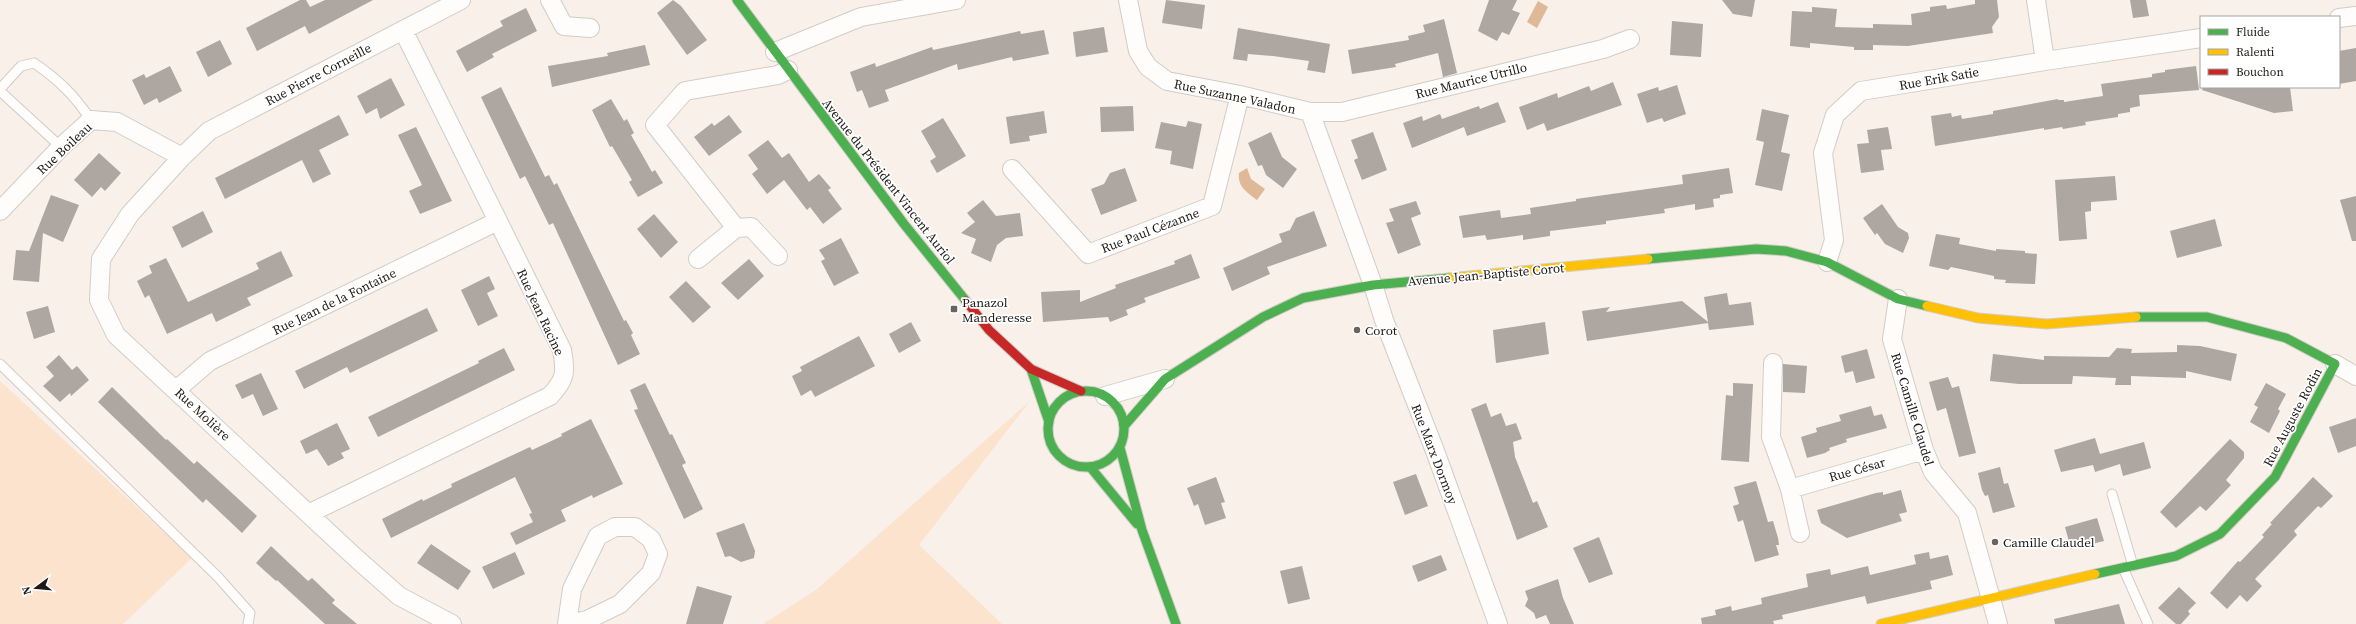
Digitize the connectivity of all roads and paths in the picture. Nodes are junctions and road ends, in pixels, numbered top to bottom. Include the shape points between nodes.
1 (461, 0) edge
2 (550, 0) edge
3 (737, 0) edge
4 (956, 0) edge
5 (1128, 0) edge
6 (2036, 0) edge
7 (2356, 16) edge
8 (2340, 18) edge
9 (590, 28) dead end
10 (403, 30) junction
11 (2200, 38) edge
12 (1630, 39) dead end
13 (775, 52) junction
14 (2045, 61) junction
15 (788, 70) junction
16 (0, 90) edge
17 (1240, 95) junction
18 (1310, 112) junction
19 (91, 120) junction
20 (61, 147) junction
21 (182, 157) junction
22 (1012, 169) dead end
23 (0, 211) edge
24 (498, 221) junction
25 (736, 228) junction
26 (778, 256) dead end
27 (698, 259) dead end
28 (1828, 262) junction
29 (1373, 285) junction
30 (1898, 299) junction
31 (1773, 363) dead end
32 (0, 364) edge
33 (2335, 364) junction
34 (1031, 369) junction
35 (2356, 376) edge
36 (1165, 379) junction
37 (176, 390) junction
38 (1081, 391) junction
39 (1105, 396) junction
40 (1049, 422) junction
41 (1125, 425) junction
42 (1120, 448) junction
43 (1924, 450) junction
44 (1091, 468) junction
45 (1790, 488) junction
46 (2112, 494) dead end
47 (310, 513) junction
48 (1142, 530) junction
49 (1800, 533) dead end
50 (2133, 566) junction
51 (2123, 568) junction
52 (1991, 597) junction
53 (248, 624) edge
54 (452, 624) edge
55 (568, 624) edge
56 (1176, 624) edge
57 (1498, 624) edge
58 (1881, 624) edge
59 (1998, 624) edge
60 (2148, 624) edge

1 - 10 street, Rue Pierre Corneille
2 - 9 street via 564,26
3 - 13 street, Avenue du Président Vincent Auriol
4 - 13 street via 861,17
5 - 17 street, Rue Suzanne Valadon via 1138,51 1148,67 1167,81
6 - 14 street
7 - 8 street
10 - 21 street, Rue Pierre Corneille via 209,131
10 - 24 street, Rue Jean Racine
11 - 14 street, Rue Erik Satie
12 - 18 street, Rue Maurice Utrillo via 1603,49 1342,112
13 - 15 street, Avenue du Président Vincent Auriol
14 - 28 street, Rue Erik Satie via 1861,92 1835,115 1823,153 1834,240
15 - 25 street via 778,75 685,91 655,125
15 - 34 street, Avenue du Président Vincent Auriol via 966,301 990,330
16 - 19 lane via 21,66 34,63 76,97
16 - 20 lane
17 - 18 street, Rue Suzanne Valadon
17 - 22 street, Rue Paul Cézanne via 1212,206 1088,254
18 - 29 street, Rue Suzanne Valadon
19 - 20 street, Rue Boileau
19 - 21 street, Rue Boileau via 117,122
20 - 23 street, Rue Boileau
21 - 37 street, Rue Molière via 130,214 101,259 99,300 116,335
24 - 37 street, Rue Jean de la Fontaine via 210,361
24 - 47 street, Rue Jean Racine via 562,350 566,370 561,384 550,396
25 - 26 street via 751,227
25 - 27 street
28 - 29 street, Avenue Jean-Baptiste Corot via 1786,251 1756,249
28 - 30 street, Rue Auguste Rodin
29 - 36 street, Avenue Jean-Baptiste Corot via 1303,298 1263,317
29 - 57 street, Rue Marx Dormoy
30 - 33 street, Rue Auguste Rodin via 1978,318 2047,324 2142,316 2207,317 2286,338
30 - 43 street, Rue Camille Claudel via 1892,339
31 - 45 street via 1771,437
32 - 53 lane via 218,577 250,613
33 - 35 street
33 - 50 street, Rue Auguste Rodin via 2275,477 2220,534 2176,556
34 - 38 street, Avenue du Président Vincent Auriol
34 - 40 street, Avenue du Président Vincent Auriol
36 - 39 street, Avenue Jean-Baptiste Corot
36 - 41 street, Avenue Jean-Baptiste Corot
37 - 47 street, Rue Molière
38 - 39 street
38 - 40 street via 1060,402
39 - 41 street via 1115,403 1122,413
40 - 44 street via 1054,452 1068,463
41 - 42 street
42 - 44 street via 1112,458
42 - 48 street
43 - 45 street, Rue César
43 - 52 street, Rue Camille Claudel via 1933,472 1967,513
44 - 48 street
45 - 49 street
46 - 50 lane
47 - 54 street, Rue Molière via 399,596
48 - 56 street
50 - 51 street, Rue Auguste Rodin
51 - 52 street, Rue Auguste Rodin
51 - 60 lane
52 - 58 street, Rue Auguste Rodin
52 - 59 street, Rue Camille Claudel
55 - 55 street via 587,620 620,604 650,573 658,554 651,538 635,527 615,526 598,536 572,589

